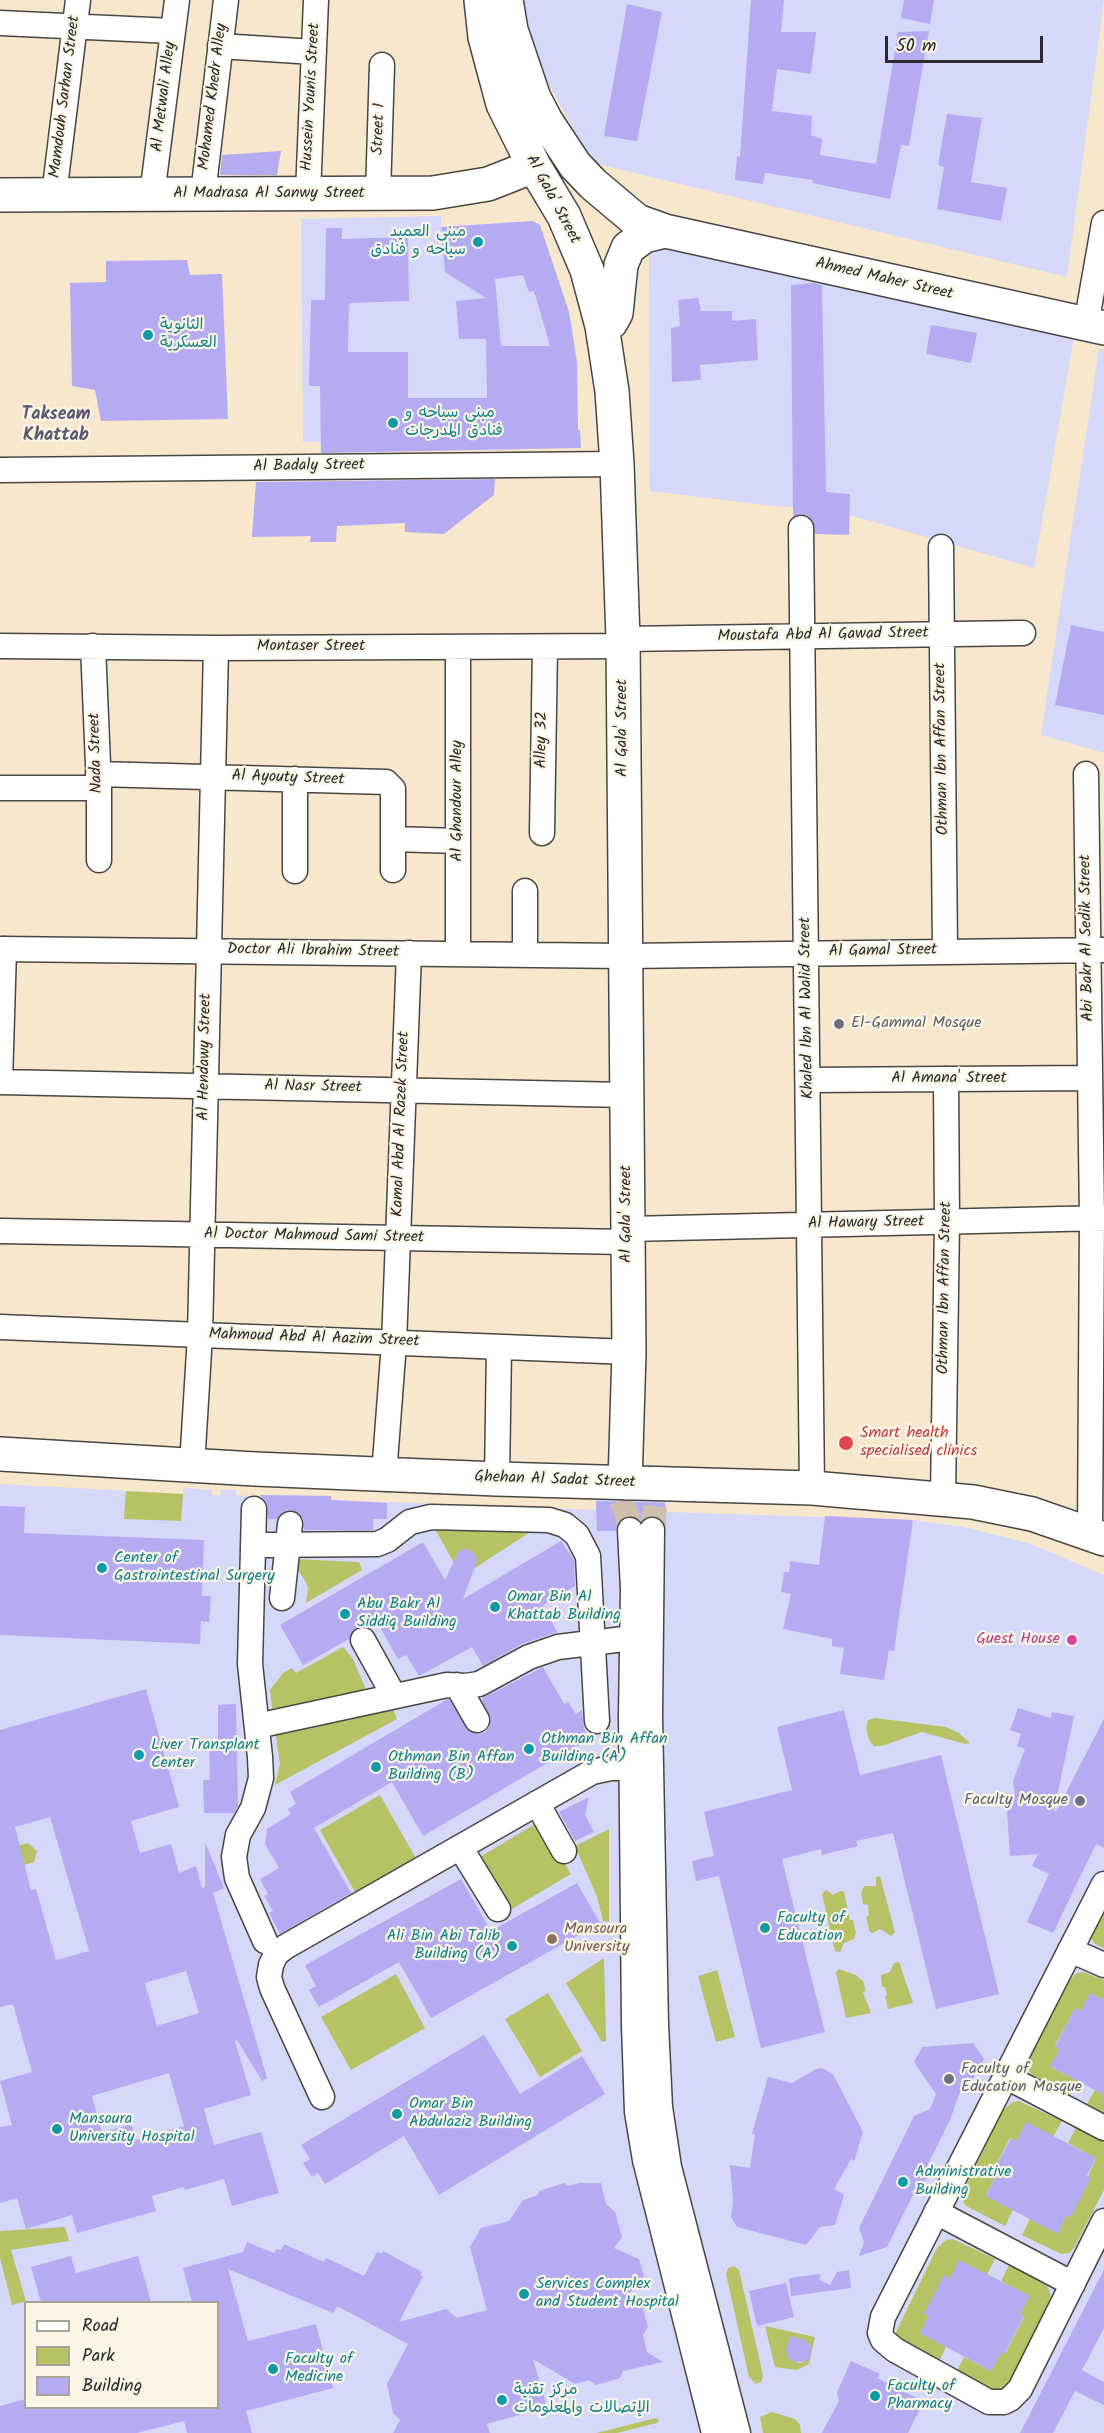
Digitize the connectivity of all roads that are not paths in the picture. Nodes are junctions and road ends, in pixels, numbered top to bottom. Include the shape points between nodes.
1 (78, 0) edge
2 (177, 0) edge
3 (226, 0) edge
4 (316, 0) edge
5 (480, 0) edge
6 (501, 22) edge
7 (0, 23) edge
8 (75, 27) junction
9 (173, 31) junction
10 (220, 46) junction
11 (314, 52) junction
12 (382, 64) dead end
13 (534, 166) junction
14 (203, 194) junction
15 (308, 194) junction
16 (378, 194) junction
17 (0, 195) edge
18 (54, 195) junction
19 (152, 195) junction
20 (614, 201) joint
21 (1104, 223) edge
22 (665, 231) junction
23 (602, 326) junction
24 (1095, 327) edge
25 (617, 464) junction
26 (0, 470) edge
27 (801, 528) dead end
28 (941, 547) dead end
29 (1023, 633) dead end
30 (942, 634) junction
31 (804, 636) junction
32 (623, 643) junction
33 (0, 646) edge
34 (93, 646) junction
35 (545, 646) junction
36 (458, 647) junction
37 (216, 648) junction
38 (1086, 774) dead end
39 (213, 777) junction
40 (295, 779) junction
41 (98, 781) junction
42 (0, 788) edge
43 (542, 833) dead end
44 (393, 839) junction
45 (458, 841) junction
46 (99, 860) dead end
47 (393, 870) dead end
48 (295, 871) dead end
49 (525, 891) dead end
50 (2, 949) edge
51 (1096, 950) edge
52 (209, 951) junction
53 (945, 951) junction
54 (409, 953) junction
55 (807, 953) junction
56 (458, 954) junction
57 (525, 955) junction
58 (625, 956) junction
59 (1090, 1078) junction
60 (946, 1079) junction
61 (809, 1080) junction
62 (0, 1082) edge
63 (206, 1086) junction
64 (404, 1090) junction
65 (626, 1095) junction
66 (1098, 1219) edge
67 (947, 1222) junction
68 (811, 1225) junction
69 (0, 1231) edge
70 (202, 1235) junction
71 (628, 1236) junction
72 (398, 1238) junction
73 (0, 1327) edge
74 (200, 1335) junction
75 (394, 1342) junction
76 (499, 1347) junction
77 (628, 1352) junction
78 (0, 1454) edge
79 (192, 1466) junction
80 (384, 1474) junction
81 (497, 1479) junction
82 (617, 1488) junction
83 (812, 1488) junction
84 (254, 1492) junction
85 (943, 1498) junction
86 (641, 1530) tunnel mouth
87 (289, 1535) junction
88 (1097, 1536) edge
89 (253, 1545) junction
90 (642, 1589) junction
91 (282, 1598) dead end
92 (632, 1638) junction
93 (363, 1640) dead end
94 (593, 1641) junction
95 (458, 1685) junction
96 (394, 1696) junction
97 (640, 1715) junction
98 (477, 1720) dead end
99 (597, 1721) dead end
100 (257, 1726) junction
101 (631, 1768) junction
102 (537, 1803) junction
103 (460, 1847) junction
104 (564, 1851) dead end
105 (1104, 1884) edge
106 (498, 1909) dead end
107 (265, 1941) dead end
108 (1070, 1950) junction
109 (1104, 1965) edge
110 (645, 2025) junction
111 (1005, 2076) junction
112 (322, 2097) dead end
113 (1104, 2128) edge
114 (936, 2212) junction
115 (1104, 2221) edge
116 (1073, 2284) junction
117 (714, 2433) edge
118 (738, 2433) edge

1 - 8 street, Mamdouh Sarhan Street
2 - 9 street, Al Metwali Alley
3 - 10 street, Mohamed Khedr Alley
4 - 11 street, Hussein Younis Street
5 - 6 main road, Al Gala' Street
6 - 13 main road, Al Gala' Street via 504,104
6 - 20 main road, Al Gala' Street via 546,122 575,165
7 - 8 street
8 - 9 street
8 - 18 street, Mamdouh Sarhan Street
9 - 19 street, Al Metwali Alley
10 - 11 street
10 - 14 street, Mohamed Khedr Alley
11 - 15 street, Hussein Younis Street
12 - 16 street, Street 1
13 - 16 main road, Al Madrasa Al Sanwy Street via 460,190
13 - 23 main road, Al Gala' Street via 564,216 587,270
14 - 15 main road, Al Madrasa Al Sanwy Street
14 - 19 main road, Al Madrasa Al Sanwy Street
15 - 16 main road, Al Madrasa Al Sanwy Street
17 - 18 main road, Al Madrasa Al Sanwy Street
18 - 19 main road, Al Madrasa Al Sanwy Street
20 - 22 main road, Ahmed Maher Street via 637,220
21 - 24 street
22 - 23 main road via 644,236 628,248 621,265 616,313 611,322
22 - 24 main road, Ahmed Maher Street
23 - 25 main road, Al Gala' Street
25 - 26 street, Al Badaly Street
25 - 32 main road, Al Gala' Street
27 - 31 street, Khaled Ibn Al Walid Street
28 - 30 street, Othman Ibn Affan Street
29 - 30 street, Moustafa Abd Al Gawad Street
30 - 31 street, Moustafa Abd Al Gawad Street
30 - 53 street, Othman Ibn Affan Street
31 - 32 street, Moustafa Abd Al Gawad Street
31 - 55 street, Khaled Ibn Al Walid Street
32 - 35 street, Montaser Street
32 - 58 main road, Al Gala' Street
33 - 34 street, Montaser Street
34 - 37 street, Montaser Street
34 - 41 street, Nada Street
35 - 36 street, Montaser Street
35 - 43 street, Alley 32
36 - 37 street, Montaser Street
36 - 45 street, Al Ghandour Alley
37 - 39 street, Al Hendawy Street
38 - 51 street, Abi Bakr Al Sedik Street
39 - 40 street, Al Ayouty Street
39 - 41 street, Al Ayouty Street
39 - 52 street, Al Hendawy Street
40 - 44 street, Al Ayouty Street via 391,784
40 - 48 street
41 - 42 street, Al Ayouty Street
41 - 46 street, Nada Street
44 - 45 street
44 - 47 street, Al Ayouty Street
45 - 56 street, Al Ghandour Alley
49 - 57 street
50 - 52 street, Doctor Ali Ibrahim Street
50 - 62 street
51 - 53 street, Al Gamal Street
51 - 59 street, Abi Bakr Al Sedik Street
52 - 54 street, Doctor Ali Ibrahim Street
52 - 63 street, Al Hendawy Street
53 - 55 street, Al Gamal Street
54 - 56 street, Doctor Ali Ibrahim Street
54 - 64 street, Kamal Abd Al Razek Street
55 - 58 street, Al Gamal Street
55 - 61 street, Khaled Ibn Al Walid Street
56 - 57 street, Doctor Ali Ibrahim Street
57 - 58 street, Doctor Ali Ibrahim Street
58 - 65 main road, Al Gala' Street
59 - 60 street, Al Amana' Street
59 - 66 street, Abi Bakr Al Sedik Street
60 - 61 street, Al Amana' Street
60 - 67 street, Othman Ibn Affan Street
61 - 68 street, Khaled Ibn Al Walid Street
62 - 63 street, Al Nasr Street
63 - 64 street, Al Nasr Street
63 - 70 street, Al Hendawy Street
64 - 65 street, Al Nasr Street
64 - 72 street, Kamal Abd Al Razek Street
65 - 71 main road, Al Gala' Street
66 - 67 street, Al Hawary Street
66 - 88 street, Abi Bakr Al Sedik Street
67 - 68 street, Al Hawary Street
67 - 85 street, Othman Ibn Affan Street
68 - 71 street, Al Hawary Street
68 - 83 street, Khaled Ibn Al Walid Street
69 - 70 street, Al Doctor Mahmoud Sami Street
70 - 72 street, Al Doctor Mahmoud Sami Street
70 - 74 street, Al Hendawy Street
71 - 72 street, Al Doctor Mahmoud Sami Street
71 - 77 main road, Al Gala' Street
72 - 75 street, Kamal Abd Al Razek Street
73 - 74 street, Mahmoud Abd Al Aazim Street
74 - 75 street, Mahmoud Abd Al Aazim Street
74 - 79 street, Al Hendawy Street
75 - 76 street, Mahmoud Abd Al Aazim Street
75 - 80 street, Kamal Abd Al Razek Street
76 - 77 street, Mahmoud Abd Al Aazim Street
76 - 81 street
77 - 82 main road, Al Gala' Street
78 - 79 main road, Ghehan Al Sadat Street
79 - 84 main road, Ghehan Al Sadat Street
80 - 81 main road, Ghehan Al Sadat Street
80 - 84 main road, Ghehan Al Sadat Street
81 - 82 main road, Ghehan Al Sadat Street
82 - 83 main road, Ghehan Al Sadat Street via 664,1492
83 - 85 main road, Ghehan Al Sadat Street
84 - 89 street
85 - 88 main road, Ghehan Al Sadat Street via 1022,1512
86 - 90 street
87 - 89 street
87 - 91 street
87 - 94 street via 376,1544 423,1518 558,1522 572,1530 586,1549
89 - 100 street via 250,1664
90 - 92 street
90 - 97 street
92 - 94 street
92 - 97 street
93 - 96 street
94 - 95 street via 543,1652 479,1684
94 - 99 street
95 - 96 street
95 - 98 street
96 - 100 street
97 - 101 street
97 - 110 street
100 - 107 street via 259,1788 238,1835 234,1857 237,1878
101 - 102 street via 592,1772
101 - 110 street
102 - 103 street
102 - 104 street
103 - 106 street
103 - 112 street via 276,1954 270,1971 272,1988
105 - 108 street
108 - 109 street
108 - 111 street
110 - 117 street via 635,2093 642,2146
110 - 118 street via 666,2152
111 - 113 street
111 - 114 street
114 - 116 street
114 - 116 street via 883,2317 880,2333 888,2346 983,2398 996,2403 1016,2395
115 - 116 street

